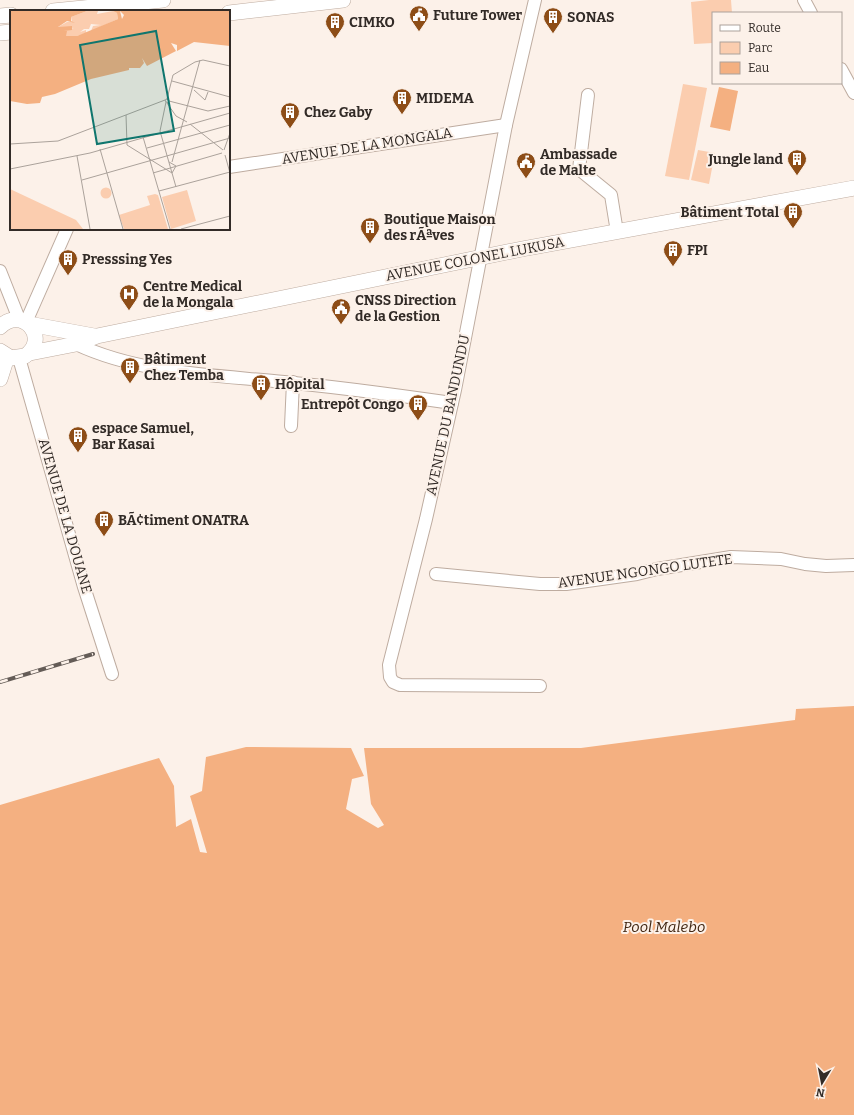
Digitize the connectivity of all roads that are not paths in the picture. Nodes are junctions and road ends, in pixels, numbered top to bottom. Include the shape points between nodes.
1 (163, 0) edge
2 (342, 0) edge
3 (535, 0) edge
4 (804, 0) edge
5 (148, 4) edge
6 (67, 10) edge
7 (810, 12) edge
8 (230, 13) edge
9 (10, 15) edge
10 (0, 16) edge
11 (10, 32) edge
12 (0, 33) edge
13 (842, 71) edge
14 (854, 93) edge
15 (588, 95) dead end
16 (506, 125) junction
17 (230, 167) edge
18 (854, 188) edge
19 (67, 230) edge
20 (617, 232) junction
21 (482, 258) junction
22 (0, 271) edge
23 (24, 322) junction
24 (0, 327) edge
25 (97, 336) junction
26 (76, 344) junction
27 (14, 355) edge
28 (0, 379) edge
29 (293, 382) junction
30 (452, 403) junction
31 (291, 426) dead end
32 (854, 566) edge
33 (436, 574) dead end
34 (112, 674) dead end
35 (540, 686) dead end

1 - 5 main road
2 - 8 main road
3 - 16 street, AVENUE DU BANDUNDU
4 - 7 street
5 - 6 main road
9 - 10 main road
11 - 12 main road
13 - 14 street
15 - 20 street via 579,168 612,195
16 - 17 street, AVENUE DE LA MONGALA
16 - 21 street, AVENUE DU BANDUNDU
18 - 20 main road, AVENUE COLONEL LUKUSA
19 - 23 street
20 - 21 main road, AVENUE COLONEL LUKUSA
21 - 25 main road, AVENUE COLONEL LUKUSA
21 - 30 street, AVENUE DU BANDUNDU via 471,300
22 - 23 street
23 - 24 main road via 6,322
23 - 25 main road, AVENUE COLONEL LUKUSA
23 - 27 main road via 34,330 34,346
25 - 26 main road, AVENUE COLONEL LUKUSA
26 - 27 main road, AVENUE COLONEL LUKUSA
26 - 29 street via 97,354 167,370
27 - 28 main road
27 - 34 street, AVENUE DE LA DOUANE
29 - 30 street
29 - 31 street
30 - 35 street, AVENUE DU BANDUNDU via 389,665 390,677 393,682 400,685
32 - 33 street, AVENUE NGONGO LUTETE via 805,564 774,558 731,557 566,584

